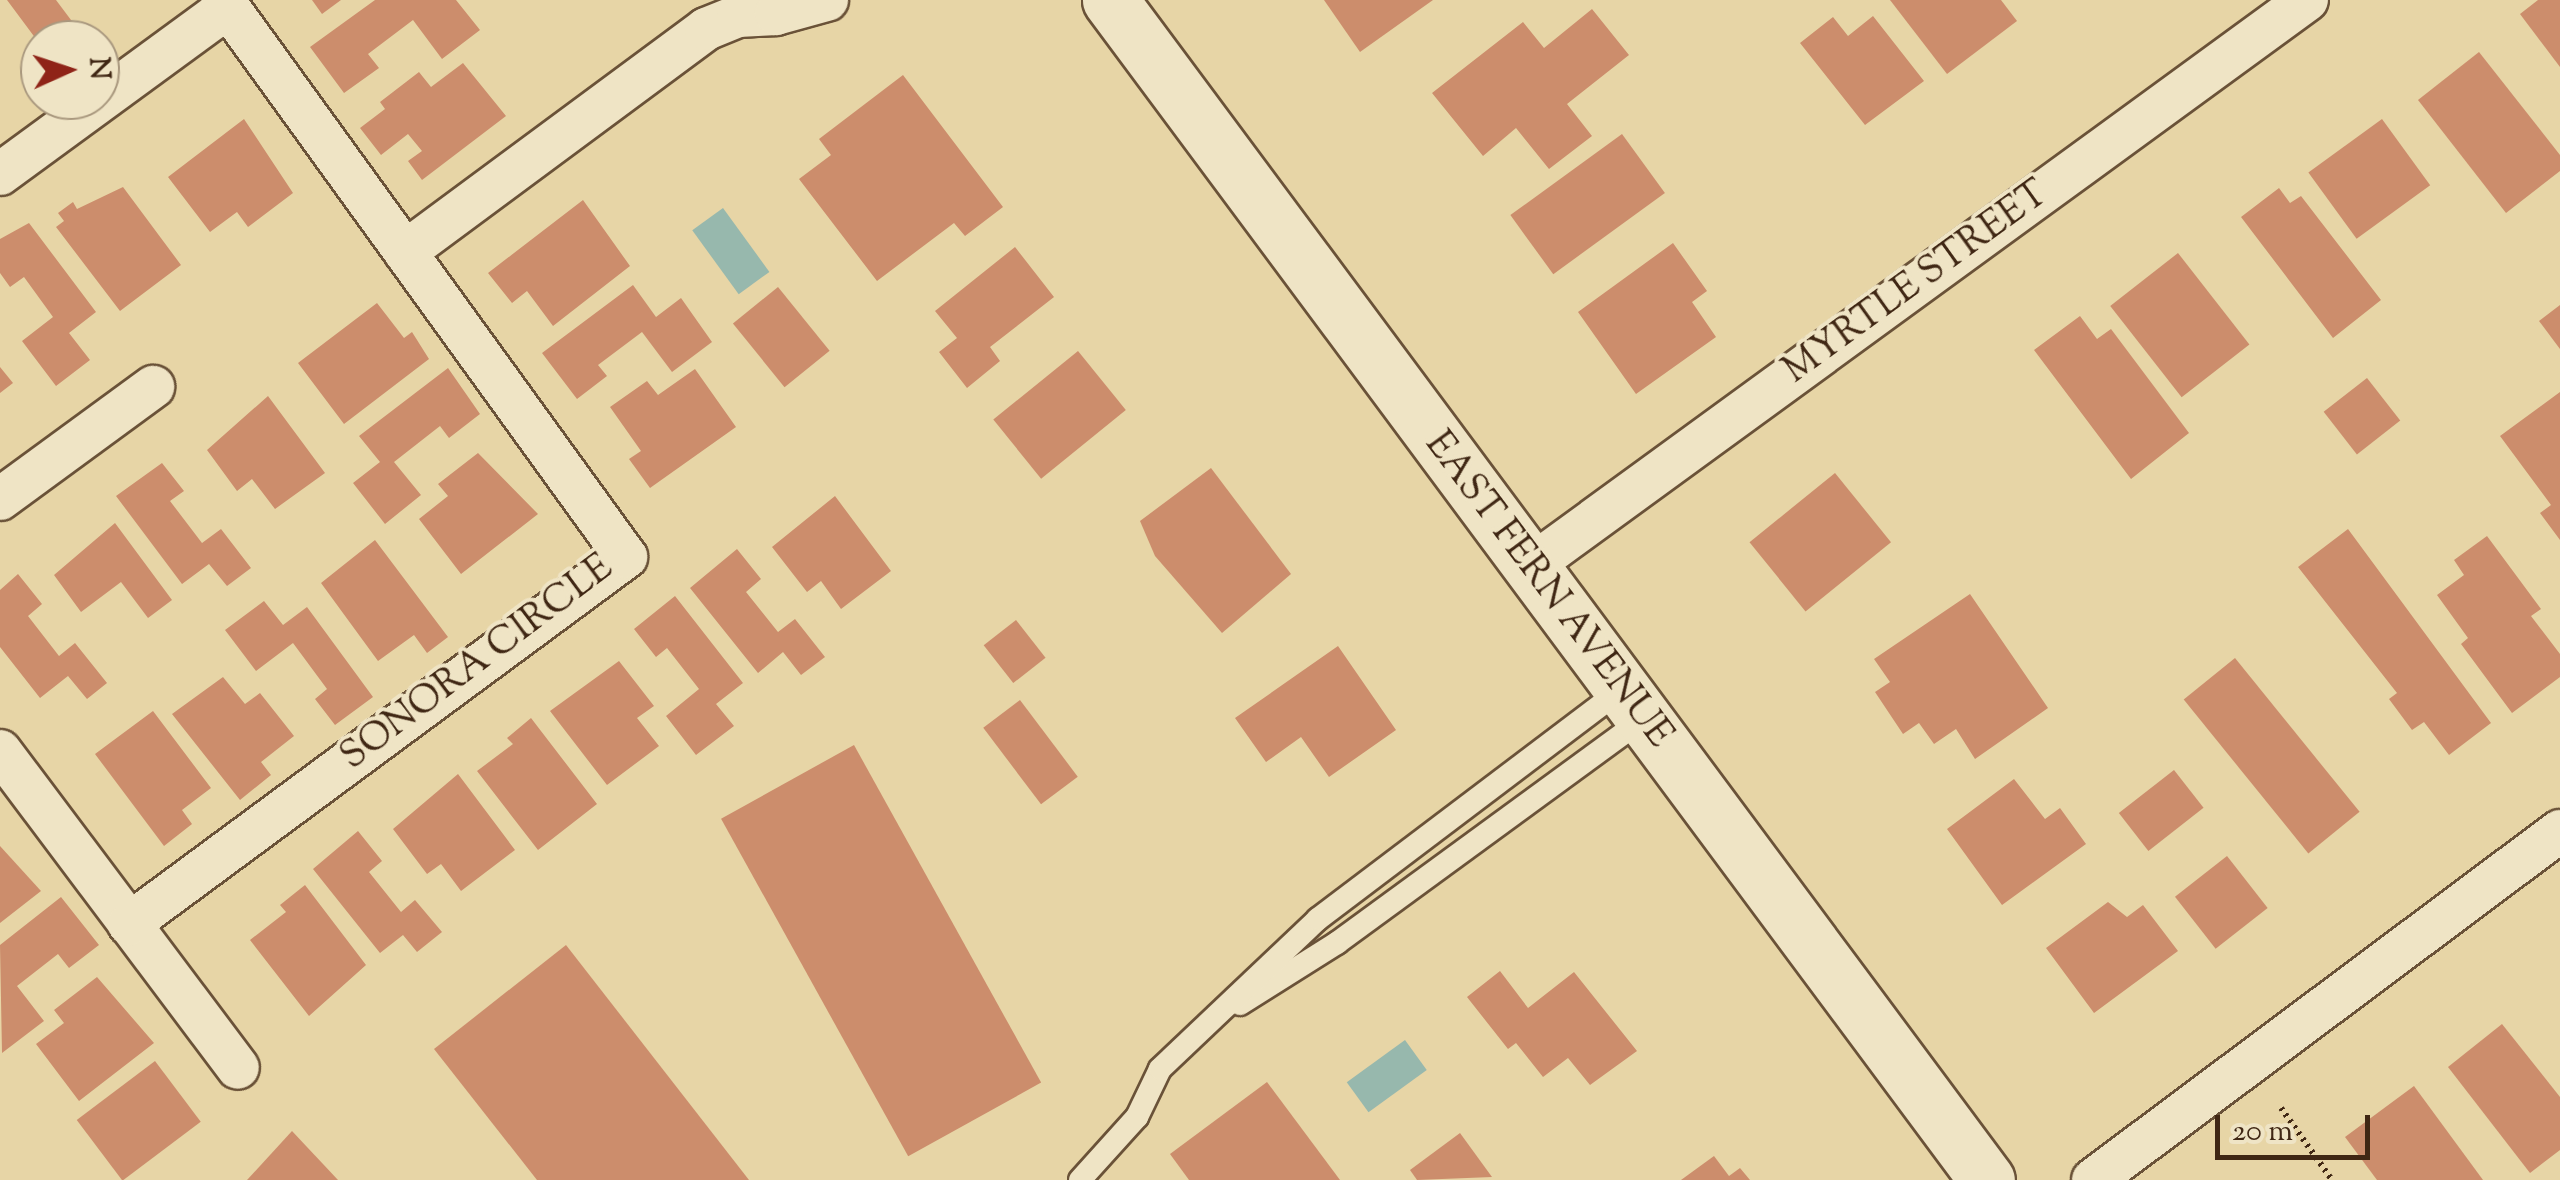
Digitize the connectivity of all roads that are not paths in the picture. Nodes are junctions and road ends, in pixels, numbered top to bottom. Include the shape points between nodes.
1 (827, 0) edge
2 (1110, 0) edge
3 (2307, 0) edge
4 (225, 4) edge
5 (0, 174) edge
6 (406, 252) junction
7 (153, 387) dead end
8 (0, 499) edge
9 (1528, 568) junction
10 (1631, 706) junction
11 (0, 750) edge
12 (2560, 831) edge
13 (128, 924) junction
14 (1198, 1029) junction
15 (238, 1068) dead end
16 (1080, 1180) edge
17 (1987, 1180) edge
18 (2092, 1180) edge

1 - 6 street via 738,16 706,30
2 - 9 street, EAST FERN AVENUE
3 - 9 street, MYRTLE STREET
4 - 5 street, SONORA CIRCLE
4 - 6 street, SONORA CIRCLE
6 - 13 street, SONORA CIRCLE via 626,558
7 - 8 street
9 - 10 street, EAST FERN AVENUE
10 - 14 lane via 1337,943
10 - 14 lane via 1318,919
10 - 17 street, EAST FERN AVENUE
11 - 13 street
12 - 18 street
13 - 15 street
14 - 16 lane via 1160,1069 1113,1148

